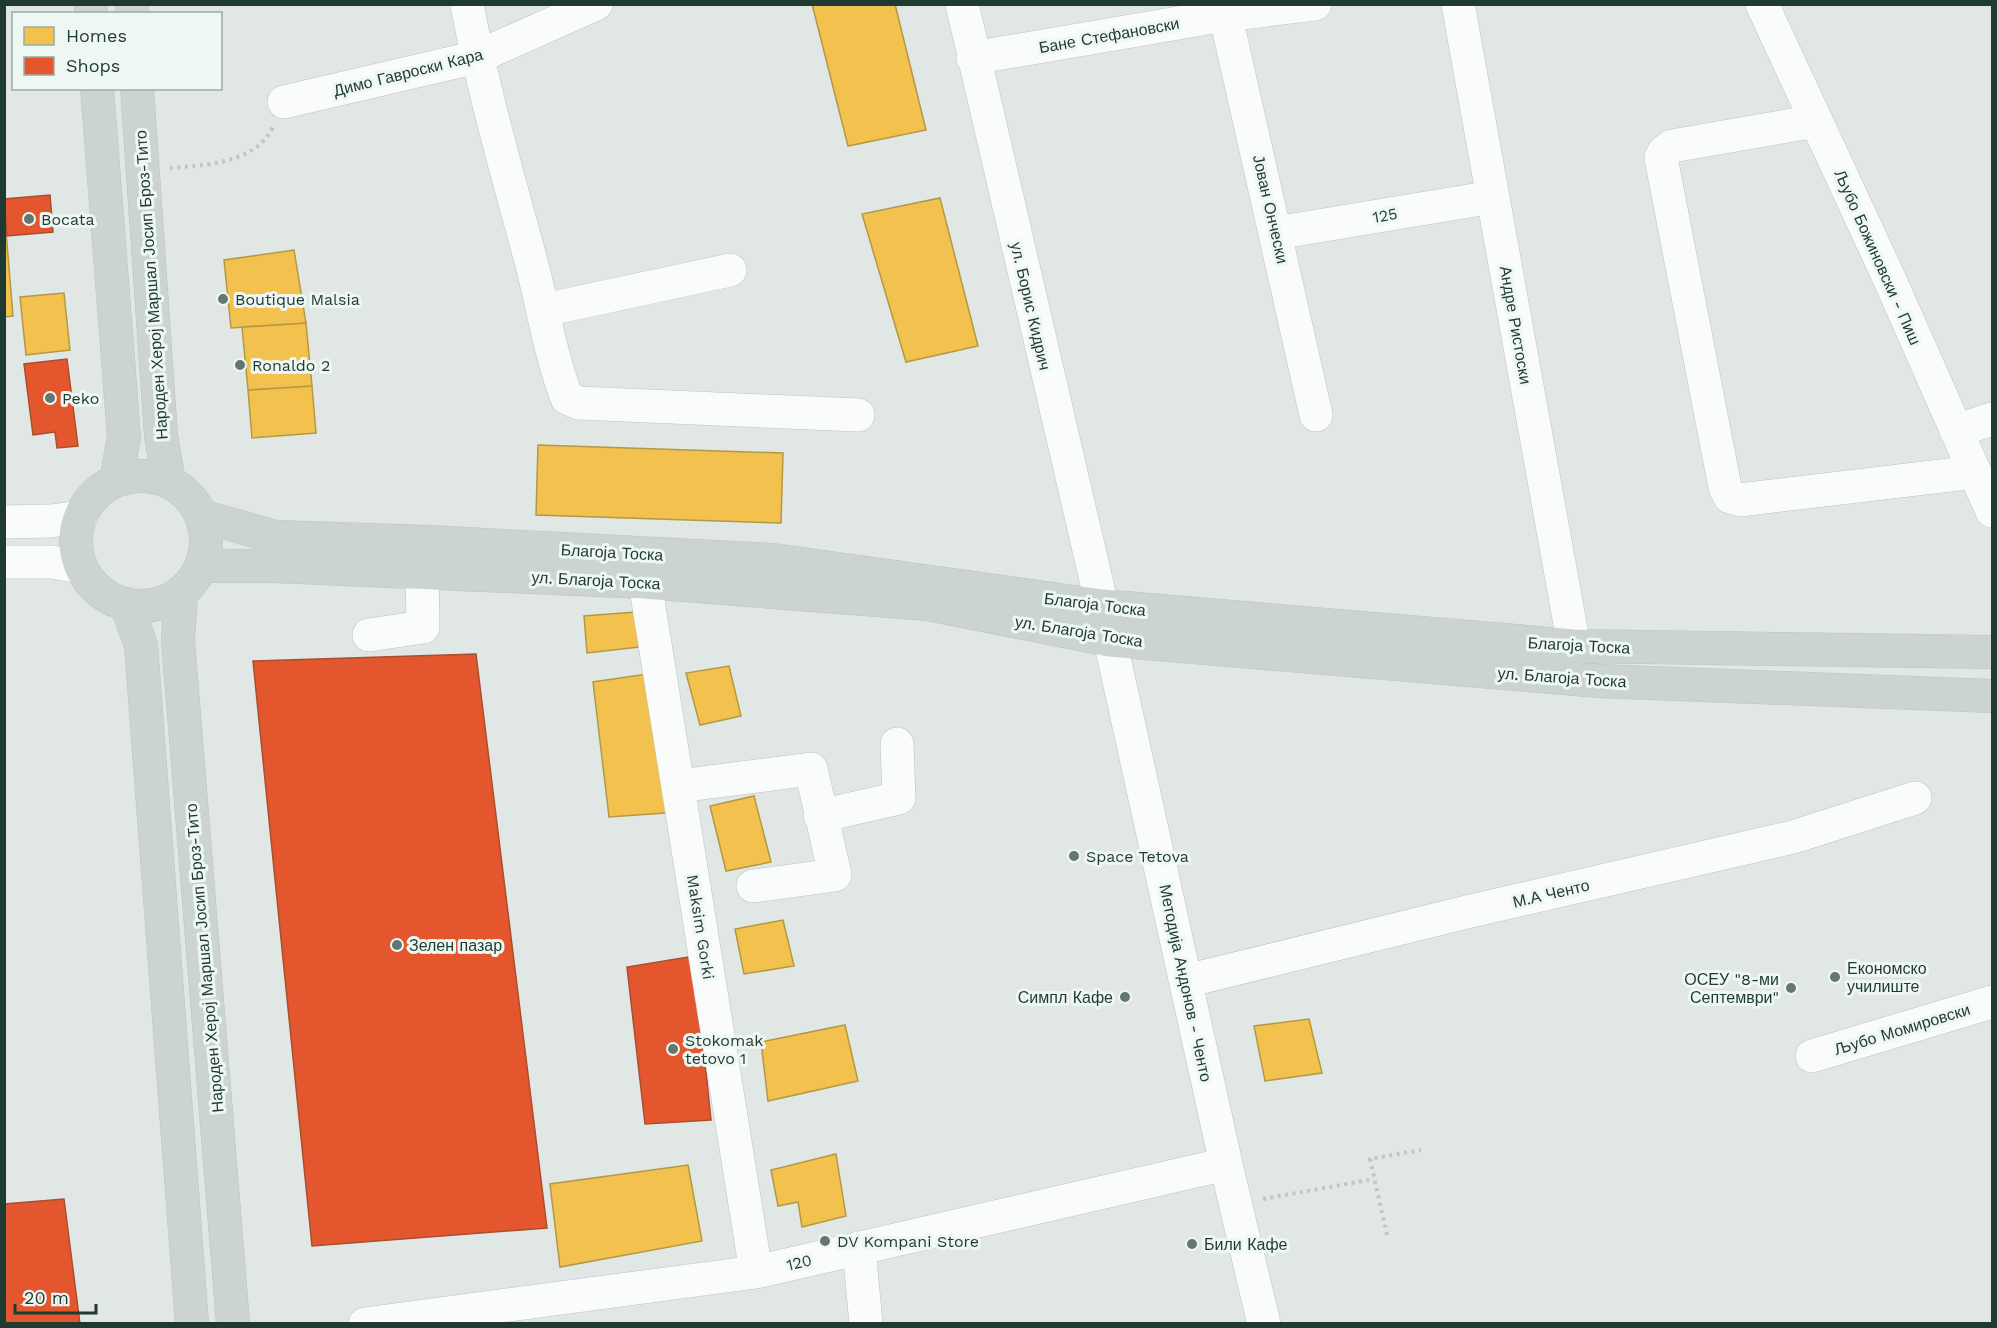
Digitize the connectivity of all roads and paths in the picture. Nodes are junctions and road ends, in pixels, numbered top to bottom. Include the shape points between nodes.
1 (467, 4) edge
2 (596, 4) edge
3 (962, 4) edge
4 (1316, 4) edge
5 (1458, 4) edge
6 (1762, 4) edge
7 (1224, 10) edge
8 (477, 57) junction
9 (973, 58) junction
10 (97, 90) edge
11 (137, 90) edge
12 (284, 102) joint
13 (1816, 121) junction
14 (143, 170) junction
15 (1493, 197) junction
16 (1276, 233) junction
17 (730, 270) dead end
18 (544, 310) junction
19 (858, 415) dead end
20 (1316, 415) dead end
21 (1992, 419) edge
22 (1956, 431) junction
23 (1975, 472) junction
24 (116, 481) junction
25 (169, 482) junction
26 (1992, 511) edge
27 (201, 516) junction
28 (81, 517) junction
29 (4, 522) edge
30 (4, 562) edge
31 (202, 566) junction
32 (81, 567) junction
33 (422, 573) junction
34 (645, 582) junction
35 (181, 593) junction
36 (126, 604) junction
37 (1102, 606) junction
38 (369, 635) dead end
39 (1110, 640) junction
40 (1574, 646) junction
41 (1992, 652) edge
42 (1992, 696) edge
43 (897, 744) dead end
44 (679, 786) junction
45 (1915, 798) dead end
46 (820, 816) junction
47 (753, 886) dead end
48 (1186, 981) junction
49 (1992, 1002) edge
50 (1812, 1056) dead end
51 (1421, 1150) dead end
52 (1226, 1164) junction
53 (1374, 1179) junction
54 (1264, 1198) dead end
55 (1387, 1235) dead end
56 (859, 1248) junction
57 (756, 1272) junction
58 (497, 1314) edge
59 (192, 1323) edge
60 (233, 1323) edge
61 (365, 1323) edge
62 (866, 1323) edge
63 (1264, 1323) edge

1 - 8 street
2 - 8 street, Димо Гавроски Кара
3 - 9 street, ул. Борис Кидрич
4 - 7 street, Бане Стефановски
5 - 15 street, Андре Ристоски
6 - 13 street, Љубо Божиновски - Пиш
7 - 9 street, Бане Стефановски
7 - 16 street, Јован Ончески
8 - 12 street, Димо Гавроски Кара
8 - 18 street
9 - 37 street, ул. Борис Кидрич
10 - 24 main road via 124,437
11 - 14 main road, Народен Херој Маршал Јосип Броз-Тито
12 - 14 path via 272,131 238,157 209,164
13 - 22 street, Љубо Божиновски - Пиш
13 - 23 street via 1672,147 1661,158 1725,487 1730,497 1740,500
14 - 25 main road, Народен Херој Маршал Јосип Броз-Тито via 161,436
15 - 16 street, 125
15 - 40 street, Андре Ристоски
16 - 20 street, Јован Ончески
17 - 18 street
18 - 19 street via 567,398 579,403
21 - 22 street
22 - 23 street, Љубо Божиновски - Пиш
23 - 26 street, Љубо Божиновски - Пиш
24 - 25 main road via 142,476
24 - 28 main road via 95,495
25 - 27 main road via 194,502
27 - 31 main road via 207,541
27 - 37 main road, Благоја Тоска via 276,537 773,560
28 - 29 street
28 - 32 main road via 76,542
30 - 32 street via 52,562
31 - 33 main road, ул. Благоја Тоска
31 - 35 main road
32 - 36 main road via 99,591
33 - 34 main road, ул. Благоја Тоска
33 - 38 street via 423,627
34 - 39 main road, ул. Благоја Тоска via 928,604
34 - 44 street, Maksim Gorki
35 - 36 main road via 155,605
35 - 60 main road, Народен Херој Маршал Јосип Броз-Тито via 178,640
36 - 59 main road via 141,645
37 - 39 street, Методија Андонов - Ченто
37 - 40 main road, Благоја Тоска
39 - 42 main road, ул. Благоја Тоска via 1599,681
39 - 48 street, Методија Андонов - Ченто
40 - 41 main road, Благоја Тоска
43 - 46 street via 899,798
44 - 46 street via 811,769
44 - 57 street, Maksim Gorki
45 - 48 street, М.А Ченто via 1793,837
46 - 47 street via 835,874
48 - 52 street, Методија Андонов - Ченто
49 - 50 street, Љубо Момировски
51 - 53 path via 1370,1159
52 - 56 street, 120
52 - 63 street, Методија Андонов - Ченто
53 - 54 path
53 - 55 path
56 - 57 street, 120
56 - 62 street
57 - 58 street, 120
58 - 61 street, 120

